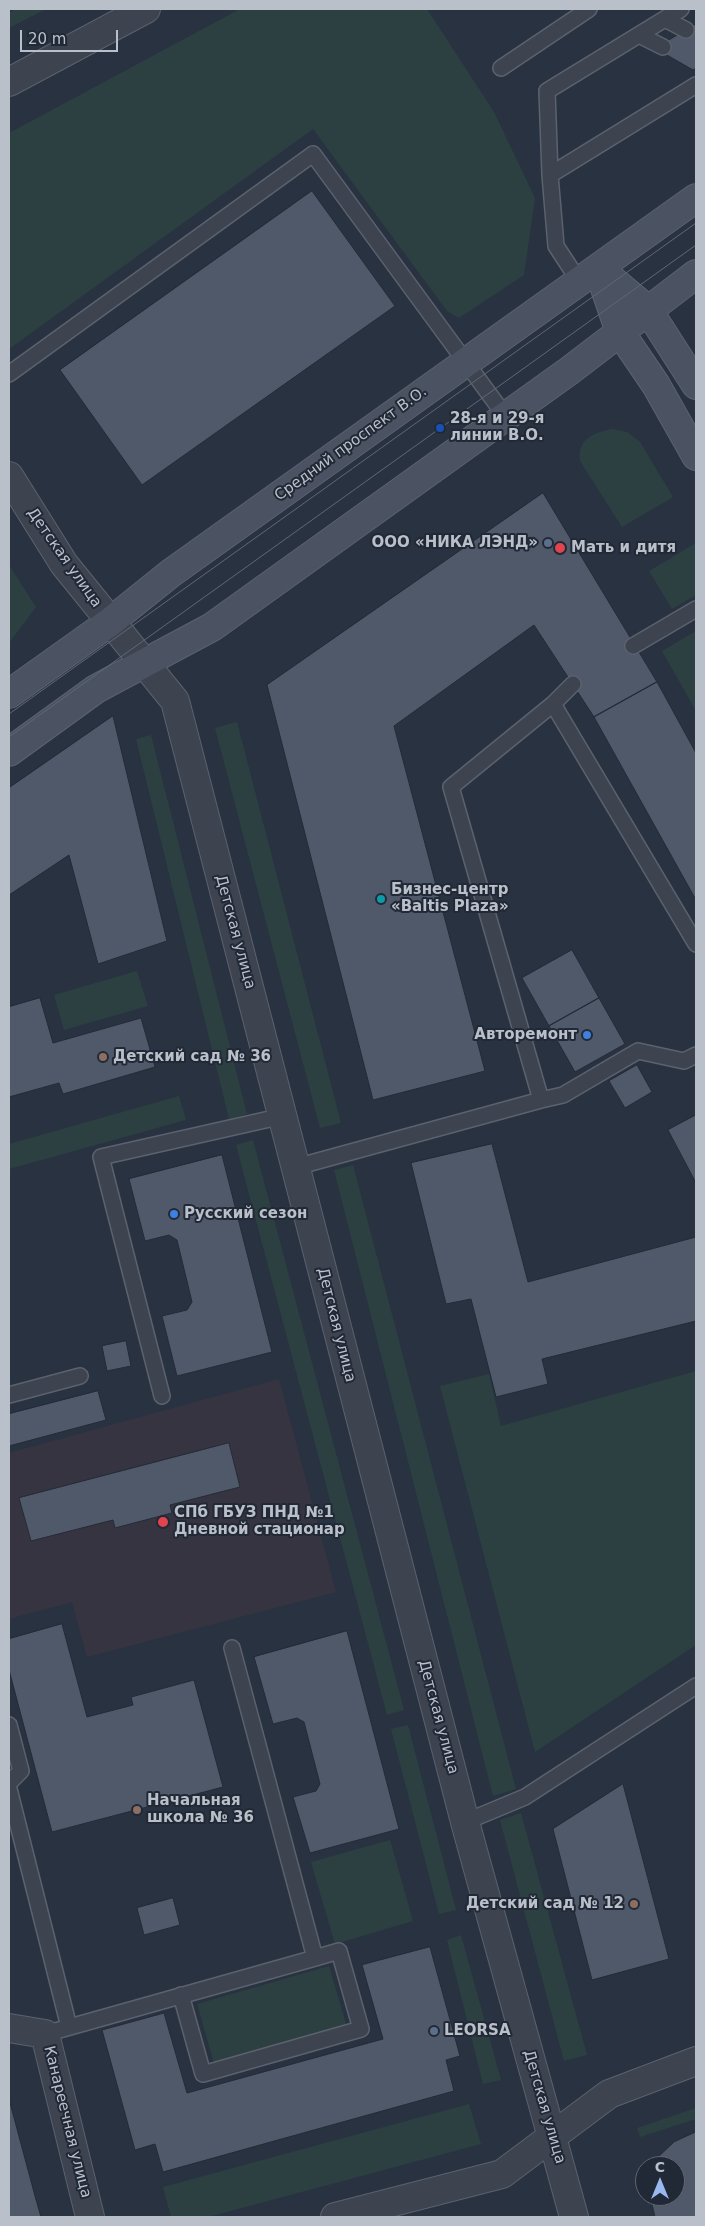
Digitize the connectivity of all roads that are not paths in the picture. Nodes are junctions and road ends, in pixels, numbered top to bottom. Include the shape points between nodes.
1 (589, 9) edge
2 (681, 9) edge
3 (142, 10) edge
4 (665, 19) junction
5 (686, 30) dead end
6 (639, 34) junction
7 (663, 47) dead end
8 (501, 68) dead end
9 (9, 82) edge
10 (696, 86) edge
11 (550, 175) junction
12 (696, 198) edge
13 (589, 274) junction
14 (696, 274) edge
15 (648, 310) junction
16 (620, 332) junction
17 (465, 363) junction
18 (9, 374) edge
19 (696, 385) edge
20 (506, 417) junction
21 (696, 456) edge
22 (9, 476) edge
23 (696, 609) edge
24 (110, 622) junction
25 (633, 646) dead end
26 (144, 663) junction
27 (573, 684) dead end
28 (9, 694) edge
29 (553, 704) junction
30 (9, 752) edge
31 (696, 944) edge
32 (696, 1055) edge
33 (541, 1100) junction
34 (283, 1116) junction
35 (296, 1167) junction
36 (80, 1376) dead end
37 (9, 1394) edge
38 (162, 1396) dead end
39 (232, 1648) dead end
40 (696, 1686) edge
41 (9, 1725) edge
42 (9, 1783) edge
43 (9, 1789) edge
44 (465, 1822) junction
45 (315, 1958) junction
46 (181, 1995) junction
47 (9, 2028) edge
48 (57, 2030) junction
49 (696, 2061) edge
50 (552, 2137) junction
51 (90, 2217) edge
52 (336, 2217) edge
53 (574, 2217) edge

1 - 8 lane
2 - 4 lane
3 - 9 street
4 - 5 lane
4 - 6 lane
6 - 7 lane
6 - 11 lane via 547,91
10 - 11 lane
11 - 13 lane via 556,246
12 - 13 main road, Средний проспект В.О.
13 - 15 main road
13 - 16 main road
13 - 17 main road, Средний проспект В.О.
14 - 15 main road
15 - 16 main road
15 - 19 main road
16 - 20 main road
16 - 21 main road via 656,385
17 - 18 lane via 313,154
17 - 20 lane
17 - 24 main road, Средний проспект В.О. via 171,573
20 - 26 main road via 212,627
22 - 24 street, Детская улица via 64,564
23 - 25 lane
24 - 26 street, Детская улица
24 - 28 main road, Средний проспект В.О.
26 - 30 main road via 96,689
26 - 34 street, Детская улица via 175,701
27 - 29 lane
29 - 31 lane
29 - 33 lane via 452,786
32 - 33 lane via 684,1061 638,1050 562,1095
33 - 35 lane
34 - 35 street, Детская улица
34 - 38 lane via 101,1158
35 - 44 street, Детская улица
36 - 37 lane
39 - 45 lane
40 - 44 lane via 525,1797
41 - 42 lane via 21,1771
43 - 48 lane
44 - 50 street, Детская улица
45 - 46 lane
45 - 46 lane via 339,1951 361,2029 203,2074
46 - 48 lane
47 - 48 street, Канареечная улица
48 - 51 street, Канареечная улица
49 - 50 street via 609,2094
50 - 52 street via 502,2174
50 - 53 street, Детская улица

